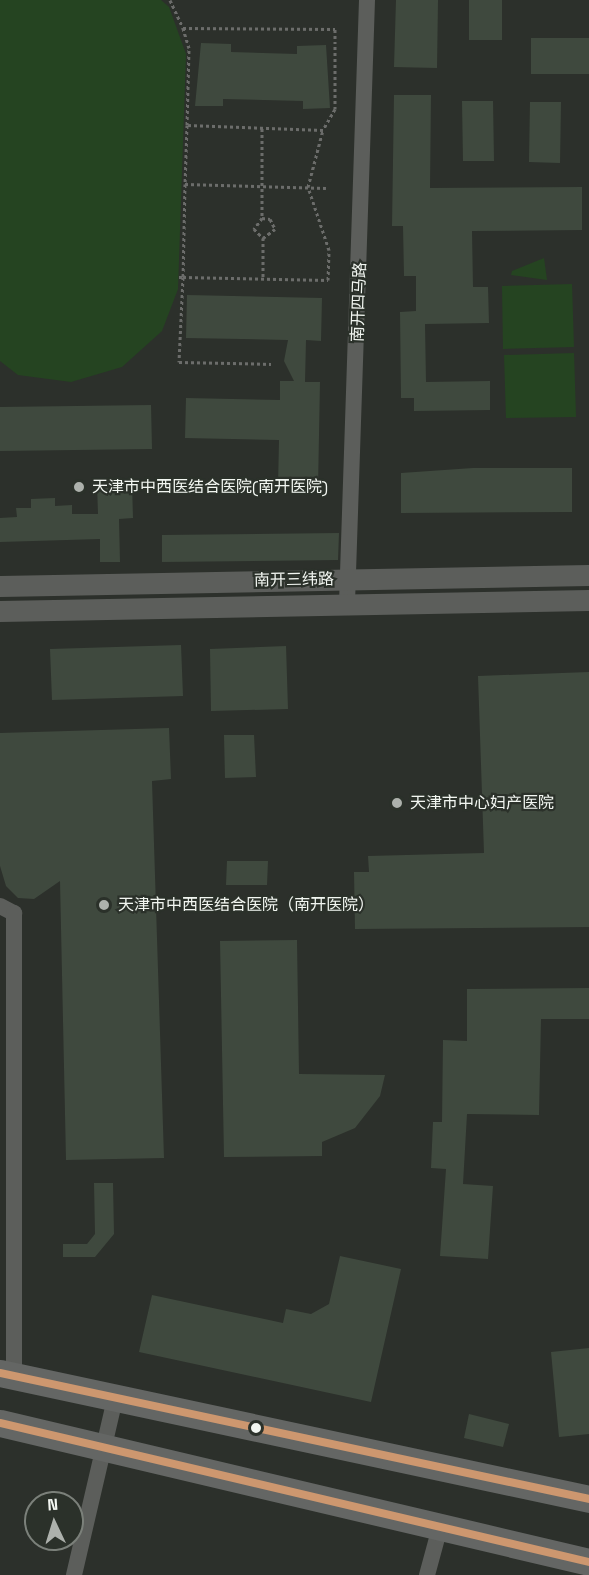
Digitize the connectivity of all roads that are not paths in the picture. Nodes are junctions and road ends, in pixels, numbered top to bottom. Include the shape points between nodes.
1 (368, 0) edge
2 (589, 575) edge
3 (348, 578) junction
4 (0, 586) edge
5 (589, 600) edge
6 (347, 603) junction
7 (0, 611) edge
8 (0, 906) edge
9 (7, 1375) edge
10 (115, 1399) junction
11 (0, 1422) edge
12 (102, 1446) junction
13 (589, 1499) edge
14 (440, 1527) junction
15 (589, 1562) edge
16 (74, 1575) edge
17 (427, 1575) edge

1 - 3 street, 南开四马路
2 - 3 street, 南开三纬路
3 - 4 street, 南开三纬路
3 - 6 street, 南开四马路
5 - 6 street, 南开三纬路
6 - 7 street, 南开三纬路
8 - 9 street via 14,914
9 - 10 main road
10 - 12 street
10 - 13 main road
11 - 12 main road
12 - 14 main road
12 - 16 street
14 - 15 main road
14 - 17 street

